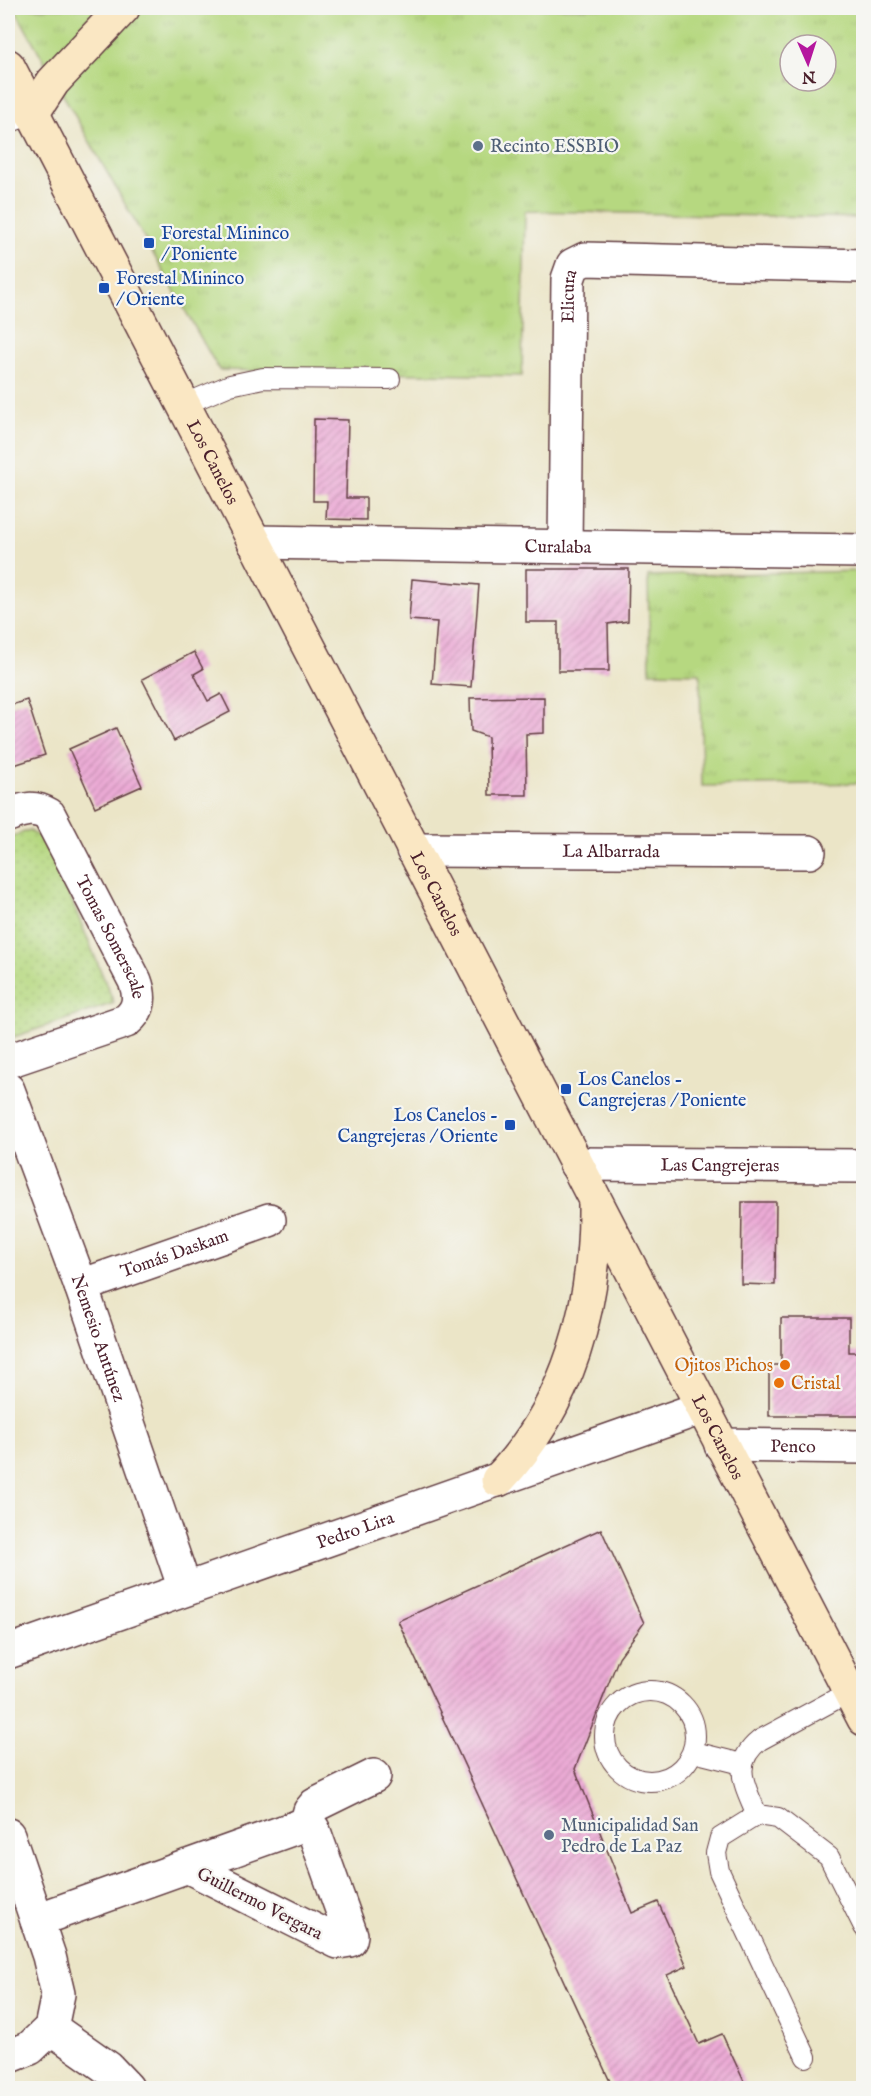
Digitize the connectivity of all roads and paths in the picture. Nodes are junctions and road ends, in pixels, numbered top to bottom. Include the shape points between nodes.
1 (123, 8) edge
2 (8, 66) edge
3 (20, 118) edge
4 (864, 266) edge
5 (390, 379) dead end
6 (183, 405) junction
7 (254, 542) junction
8 (565, 546) junction
9 (864, 551) edge
10 (8, 815) edge
11 (413, 849) junction
12 (808, 852) dead end
13 (8, 1061) edge
14 (8, 1090) edge
15 (576, 1164) junction
16 (864, 1166) edge
17 (595, 1200) junction
18 (269, 1220) dead end
19 (81, 1286) junction
20 (702, 1408) junction
21 (721, 1445) junction
22 (864, 1447) edge
23 (498, 1480) junction
24 (185, 1589) junction
25 (8, 1652) edge
26 (856, 1706) edge
27 (694, 1752) junction
28 (742, 1764) junction
29 (374, 1776) dead end
30 (757, 1815) junction
31 (306, 1824) junction
32 (8, 1835) edge
33 (187, 1866) junction
34 (37, 1920) junction
35 (864, 1926) edge
36 (51, 2028) junction
37 (8, 2057) edge
38 (806, 2057) dead end
39 (127, 2088) edge

1 - 3 main road
2 - 3 main road, Los Canelos
3 - 6 main road, Los Canelos
4 - 8 street, Elicura via 585,259 573,265 568,279
5 - 6 lane via 262,378 230,385
6 - 7 main road, Los Canelos
7 - 8 street, Curalaba
7 - 11 main road, Los Canelos
8 - 9 street, Curalaba
10 - 13 street, Tomas Somerscale via 28,808 50,815 135,981 139,1002 126,1021
11 - 12 street, La Albarrada
11 - 15 main road, Los Canelos
14 - 19 street, Nemesio Antúnez
15 - 16 street, Las Cangrejeras
15 - 17 main road, Los Canelos
17 - 20 main road, Los Canelos
17 - 23 main road via 591,1284 570,1365 538,1430
18 - 19 street, Tomás Daskam
19 - 24 street, Nemesio Antúnez
20 - 21 main road, Los Canelos
20 - 23 street, Pedro Lira
21 - 22 street, Penco
21 - 26 main road, Los Canelos
23 - 24 street, Pedro Lira
24 - 25 street, Pedro Lira
26 - 28 lane via 760,1740 748,1749
27 - 27 lane via 693,1720 673,1696 642,1691 615,1706 607,1721 607,1752 627,1776 642,1781 673,1776
27 - 28 lane
28 - 30 lane via 742,1779
29 - 31 street via 315,1805
30 - 35 lane via 778,1818 829,1857
30 - 38 lane via 720,1838 716,1853 719,1871
31 - 33 street, Guillermo Vergara
31 - 33 street, Guillermo Vergara via 313,1829 351,1935 345,1943
32 - 34 street
33 - 34 street, Guillermo Vergara
34 - 36 street via 58,1994
36 - 37 street via 30,2048
36 - 39 street via 108,2068

